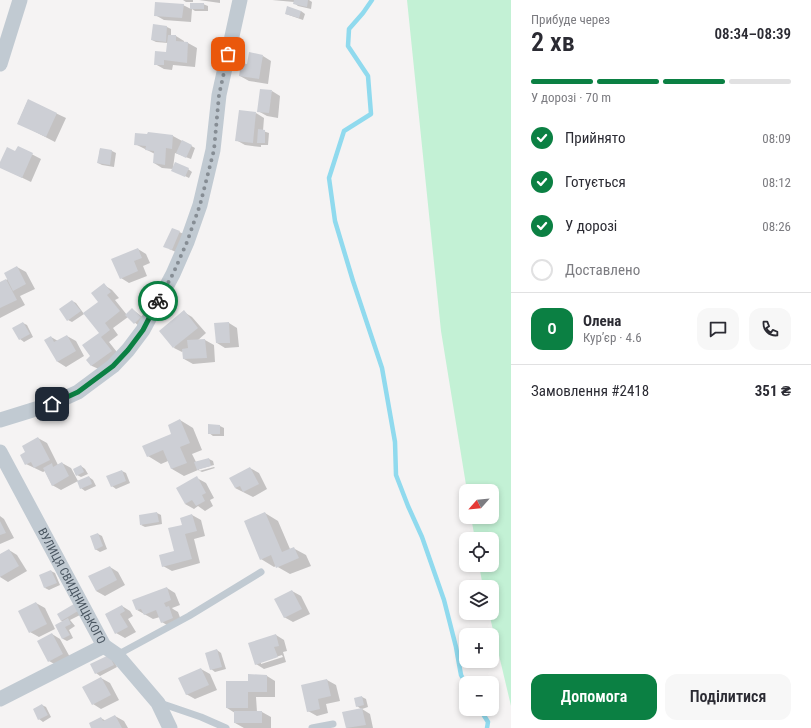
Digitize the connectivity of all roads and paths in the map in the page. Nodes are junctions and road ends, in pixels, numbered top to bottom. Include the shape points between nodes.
1 (20, 0) edge
2 (240, 0) edge
3 (0, 64) edge
4 (0, 420) edge
5 (0, 452) edge
6 (261, 572) dead end
7 (104, 646) junction
8 (116, 655) junction
9 (0, 698) edge
10 (158, 703) junction
11 (333, 724) dead end
12 (170, 728) edge
13 (226, 728) edge
14 (312, 728) edge

1 - 3 street
2 - 4 street via 219,95 214,150 200,205 173,274 143,330 113,366 78,392 52,404
5 - 7 street, ВУЛИЦЯ СВИДНИЦЬКОГО
6 - 8 lane via 189,616
7 - 8 street, ВУЛИЦЯ СВИДНИЦЬКОГО
7 - 9 street
8 - 10 street, ВУЛИЦЯ СВИДНИЦЬКОГО
10 - 12 street, ВУЛИЦЯ СВИДНИЦЬКОГО
10 - 13 lane via 201,716
11 - 14 lane

